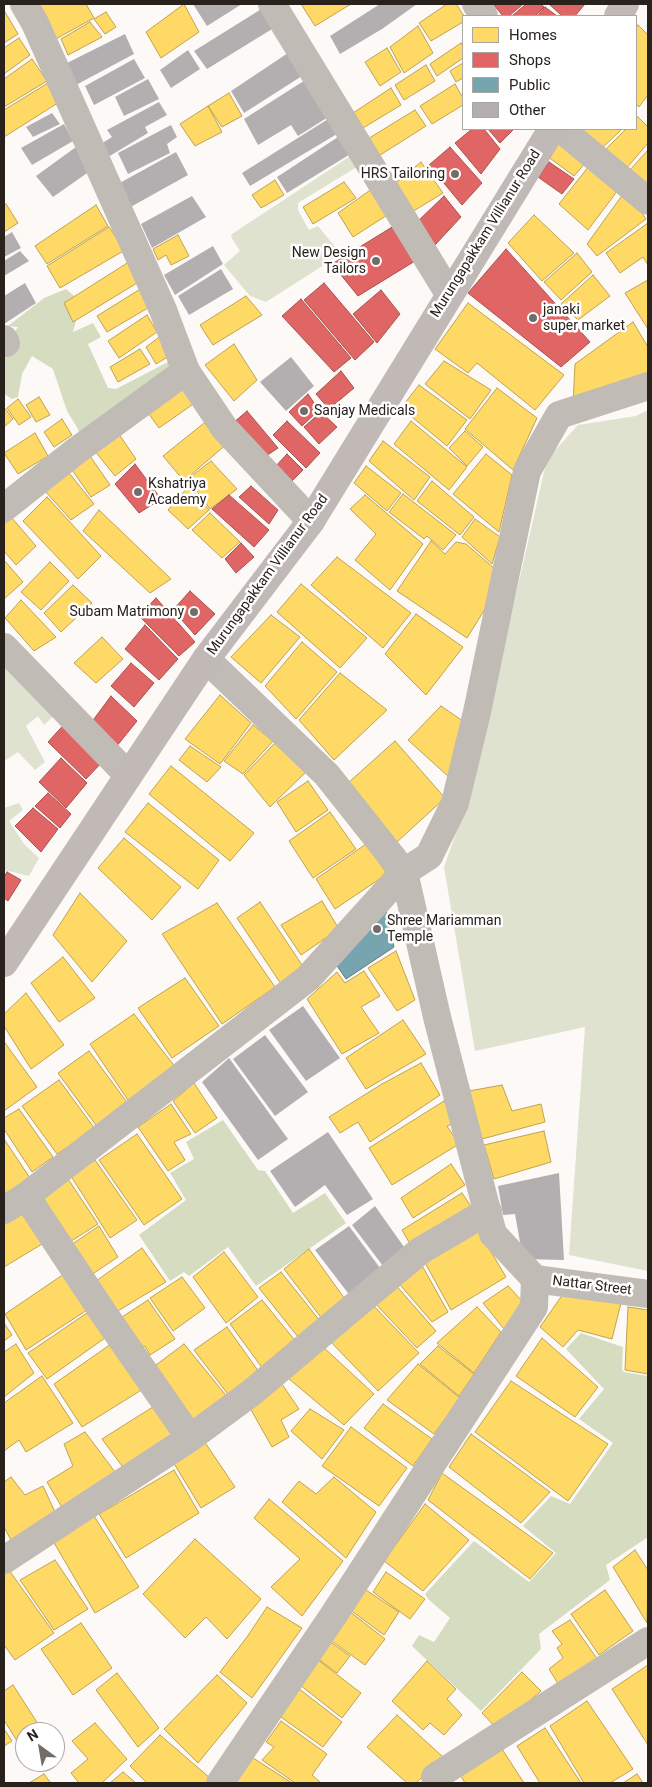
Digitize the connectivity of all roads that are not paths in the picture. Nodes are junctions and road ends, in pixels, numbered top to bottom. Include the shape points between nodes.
1 (12, 4) edge
2 (24, 4) edge
3 (272, 4) edge
4 (476, 4) edge
5 (626, 4) edge
6 (4, 9) edge
7 (483, 15) edge
8 (619, 15) edge
9 (551, 130) edge
10 (562, 130) edge
11 (648, 202) edge
12 (449, 294) junction
13 (186, 371) junction
14 (648, 386) edge
15 (4, 508) edge
16 (311, 521) junction
17 (4, 647) edge
18 (206, 659) junction
19 (128, 774) junction
20 (404, 872) junction
21 (4, 963) edge
22 (15, 1203) edge
23 (488, 1211) junction
24 (535, 1279) junction
25 (648, 1294) edge
26 (190, 1438) junction
27 (4, 1560) edge
28 (648, 1640) edge
29 (435, 1776) dead end
30 (220, 1783) edge

1 - 6 street
2 - 13 street via 163,310
3 - 12 street
4 - 7 street
5 - 8 main road
9 - 12 main road, Murungapakkam Villianur Road
10 - 11 street
12 - 16 main road, Murungapakkam Villianur Road
13 - 15 street
13 - 16 street via 225,429
14 - 20 street via 559,415 527,470 455,803 429,856
16 - 18 main road, Murungapakkam Villianur Road
17 - 19 street
18 - 19 main road, Murungapakkam Villianur Road
18 - 20 street via 327,775
19 - 21 main road, Murungapakkam Villianur Road
20 - 22 street via 308,978
20 - 23 street via 437,1017
22 - 26 street via 102,1311
23 - 24 street via 493,1234
23 - 26 street via 420,1251 251,1393
24 - 25 street, Nattar Street
24 - 30 street via 534,1307
26 - 27 street
28 - 29 street

